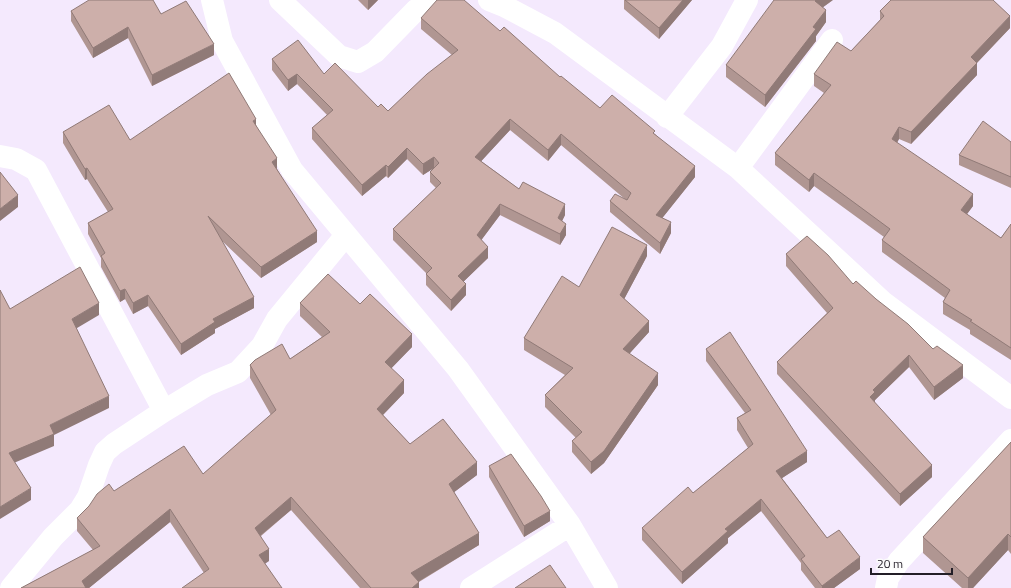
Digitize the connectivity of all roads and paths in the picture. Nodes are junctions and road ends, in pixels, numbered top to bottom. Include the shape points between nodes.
1 (212, 0) edge
2 (280, 0) edge
3 (431, 0) edge
4 (489, 0) edge
5 (746, 0) edge
6 (832, 40) dead end
7 (667, 117) junction
8 (0, 156) edge
9 (738, 168) junction
10 (346, 235) junction
11 (1011, 398) edge
12 (164, 411) junction
13 (1011, 440) edge
14 (570, 525) junction
15 (889, 585) edge
16 (11, 588) edge
17 (471, 588) edge
18 (607, 588) edge

1 - 10 street via 222,41 292,170
2 - 3 street via 339,56 358,62 374,52 416,10
4 - 7 street via 555,33
5 - 7 street via 722,46
6 - 9 street
7 - 9 street
8 - 12 street via 16,158 36,170
9 - 11 street via 883,302
10 - 12 street via 277,319 262,346 238,372 207,386
10 - 14 street via 458,369
12 - 16 street via 105,452 88,497 80,510 53,536
13 - 15 street via 899,561
14 - 17 street
14 - 18 street

